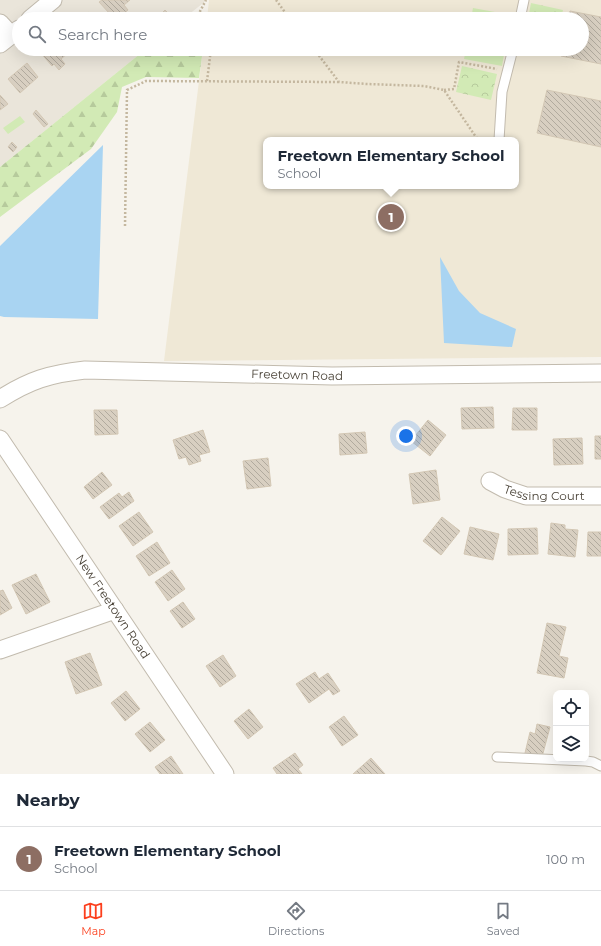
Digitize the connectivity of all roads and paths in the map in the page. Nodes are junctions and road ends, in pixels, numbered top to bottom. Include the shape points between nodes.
1 (53, 0) edge
2 (206, 0) edge
3 (276, 0) edge
4 (524, 0) edge
5 (38, 12) edge
6 (200, 12) edge
7 (285, 12) edge
8 (521, 12) edge
9 (210, 56) edge
10 (319, 56) edge
11 (511, 56) edge
12 (499, 70) dead end
13 (207, 81) junction
14 (339, 82) junction
15 (444, 90) junction
16 (476, 137) edge
17 (499, 137) edge
18 (125, 226) dead end
19 (601, 373) edge
20 (0, 399) edge
21 (0, 439) edge
22 (490, 481) dead end
23 (601, 496) edge
24 (115, 610) junction
25 (0, 650) edge
26 (497, 757) dead end
27 (601, 766) edge
28 (225, 774) edge

1 - 5 street
2 - 6 path
3 - 7 path
4 - 8 lane
9 - 13 path
10 - 14 path
11 - 17 lane via 502,92
12 - 15 path via 459,62 454,89
13 - 14 path
13 - 18 path via 146,81 127,90
14 - 15 path via 424,86
15 - 16 path
19 - 20 street, Freetown Road via 332,376 85,370 34,380
21 - 24 street, New Freetown Road
22 - 23 street, Tessing Court via 526,496
24 - 25 street
24 - 28 street, New Freetown Road
26 - 27 lane via 586,761

